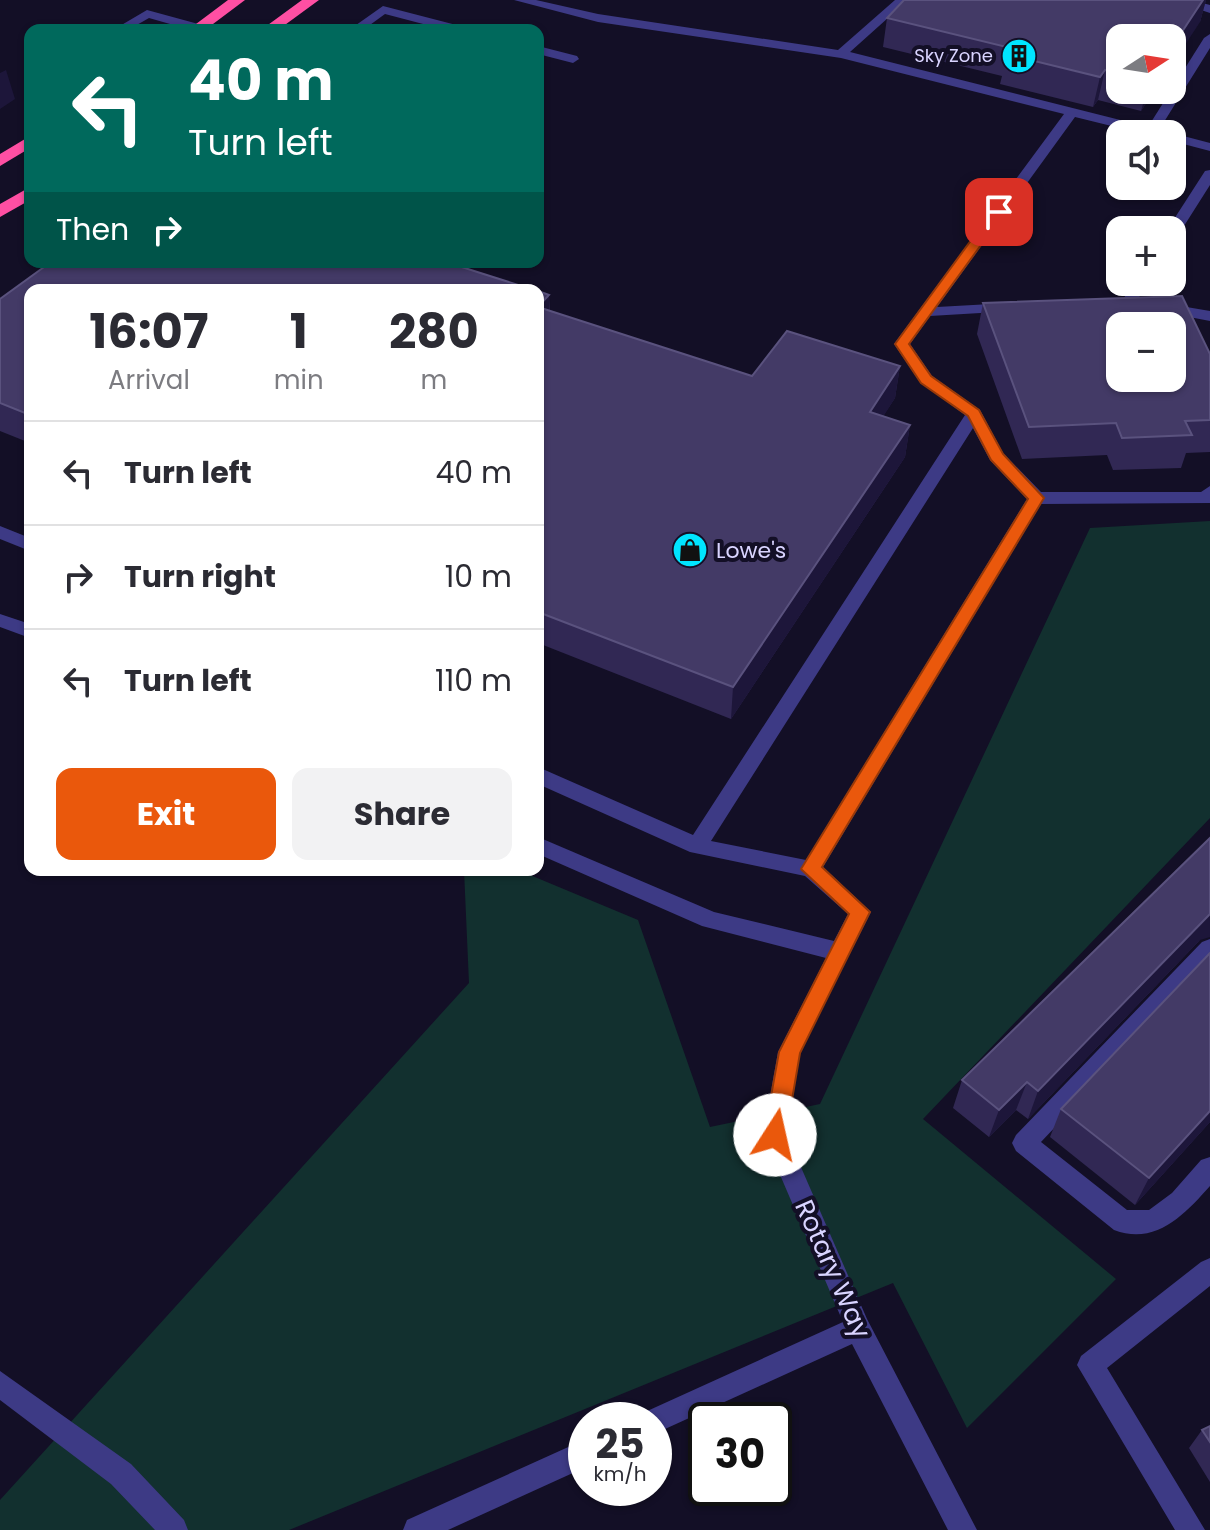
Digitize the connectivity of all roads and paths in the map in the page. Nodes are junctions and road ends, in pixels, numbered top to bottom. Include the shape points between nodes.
1 (238, 0) edge
2 (312, 0) edge
3 (520, 0) edge
4 (902, 0) edge
5 (1177, 0) edge
6 (1210, 9) edge
7 (130, 24) edge
8 (180, 24) edge
9 (203, 24) edge
10 (277, 24) edge
11 (363, 24) edge
12 (437, 24) edge
13 (1210, 38) edge
14 (544, 52) edge
15 (841, 54) junction
16 (573, 59) dead end
17 (1072, 112) junction
18 (1163, 120) edge
19 (1106, 121) edge
20 (1186, 141) edge
21 (24, 145) edge
22 (1210, 147) edge
23 (0, 161) edge
24 (1210, 174) edge
25 (24, 196) edge
26 (0, 212) edge
27 (1183, 216) edge
28 (1133, 296) edge
29 (1129, 302) junction
30 (1086, 304) edge
31 (1030, 307) edge
32 (925, 312) junction
33 (1210, 316) edge
34 (974, 414) junction
35 (1210, 492) edge
36 (1036, 498) junction
37 (0, 532) edge
38 (24, 542) edge
39 (0, 620) edge
40 (24, 629) edge
41 (544, 778) edge
42 (697, 846) junction
43 (544, 848) edge
44 (811, 869) junction
45 (1210, 948) edge
46 (840, 952) junction
47 (1210, 1168) edge
48 (1210, 1270) edge
49 (858, 1328) junction
50 (0, 1384) edge
51 (672, 1413) edge
52 (568, 1461) edge
53 (174, 1530) edge
54 (417, 1530) edge
55 (963, 1530) edge
56 (1191, 1530) edge

1 - 9 highway
2 - 10 highway
3 - 15 street via 598,18
4 - 15 street
5 - 6 street
7 - 8 street via 147,14
11 - 12 street via 383,10
13 - 18 street
14 - 16 street
15 - 17 street
17 - 19 street
17 - 32 street
20 - 22 street
21 - 23 highway
24 - 27 street
25 - 26 highway
28 - 29 street
29 - 30 street
29 - 33 street
31 - 32 street
32 - 34 street via 902,344 926,379
34 - 36 street via 996,456
34 - 42 street
35 - 36 street via 1206,498
36 - 44 street
37 - 38 street
39 - 40 street
41 - 42 street
42 - 44 street
43 - 46 street via 710,920
44 - 46 street, Rotary Way via 860,912
45 - 47 street via 1024,1143 1123,1222 1153,1222 1181,1201
46 - 49 street, Rotary Way via 789,1052 775,1135
48 - 56 street via 1090,1365
49 - 51 street
49 - 55 street, Rotary Way
50 - 53 street via 121,1474
52 - 54 street

